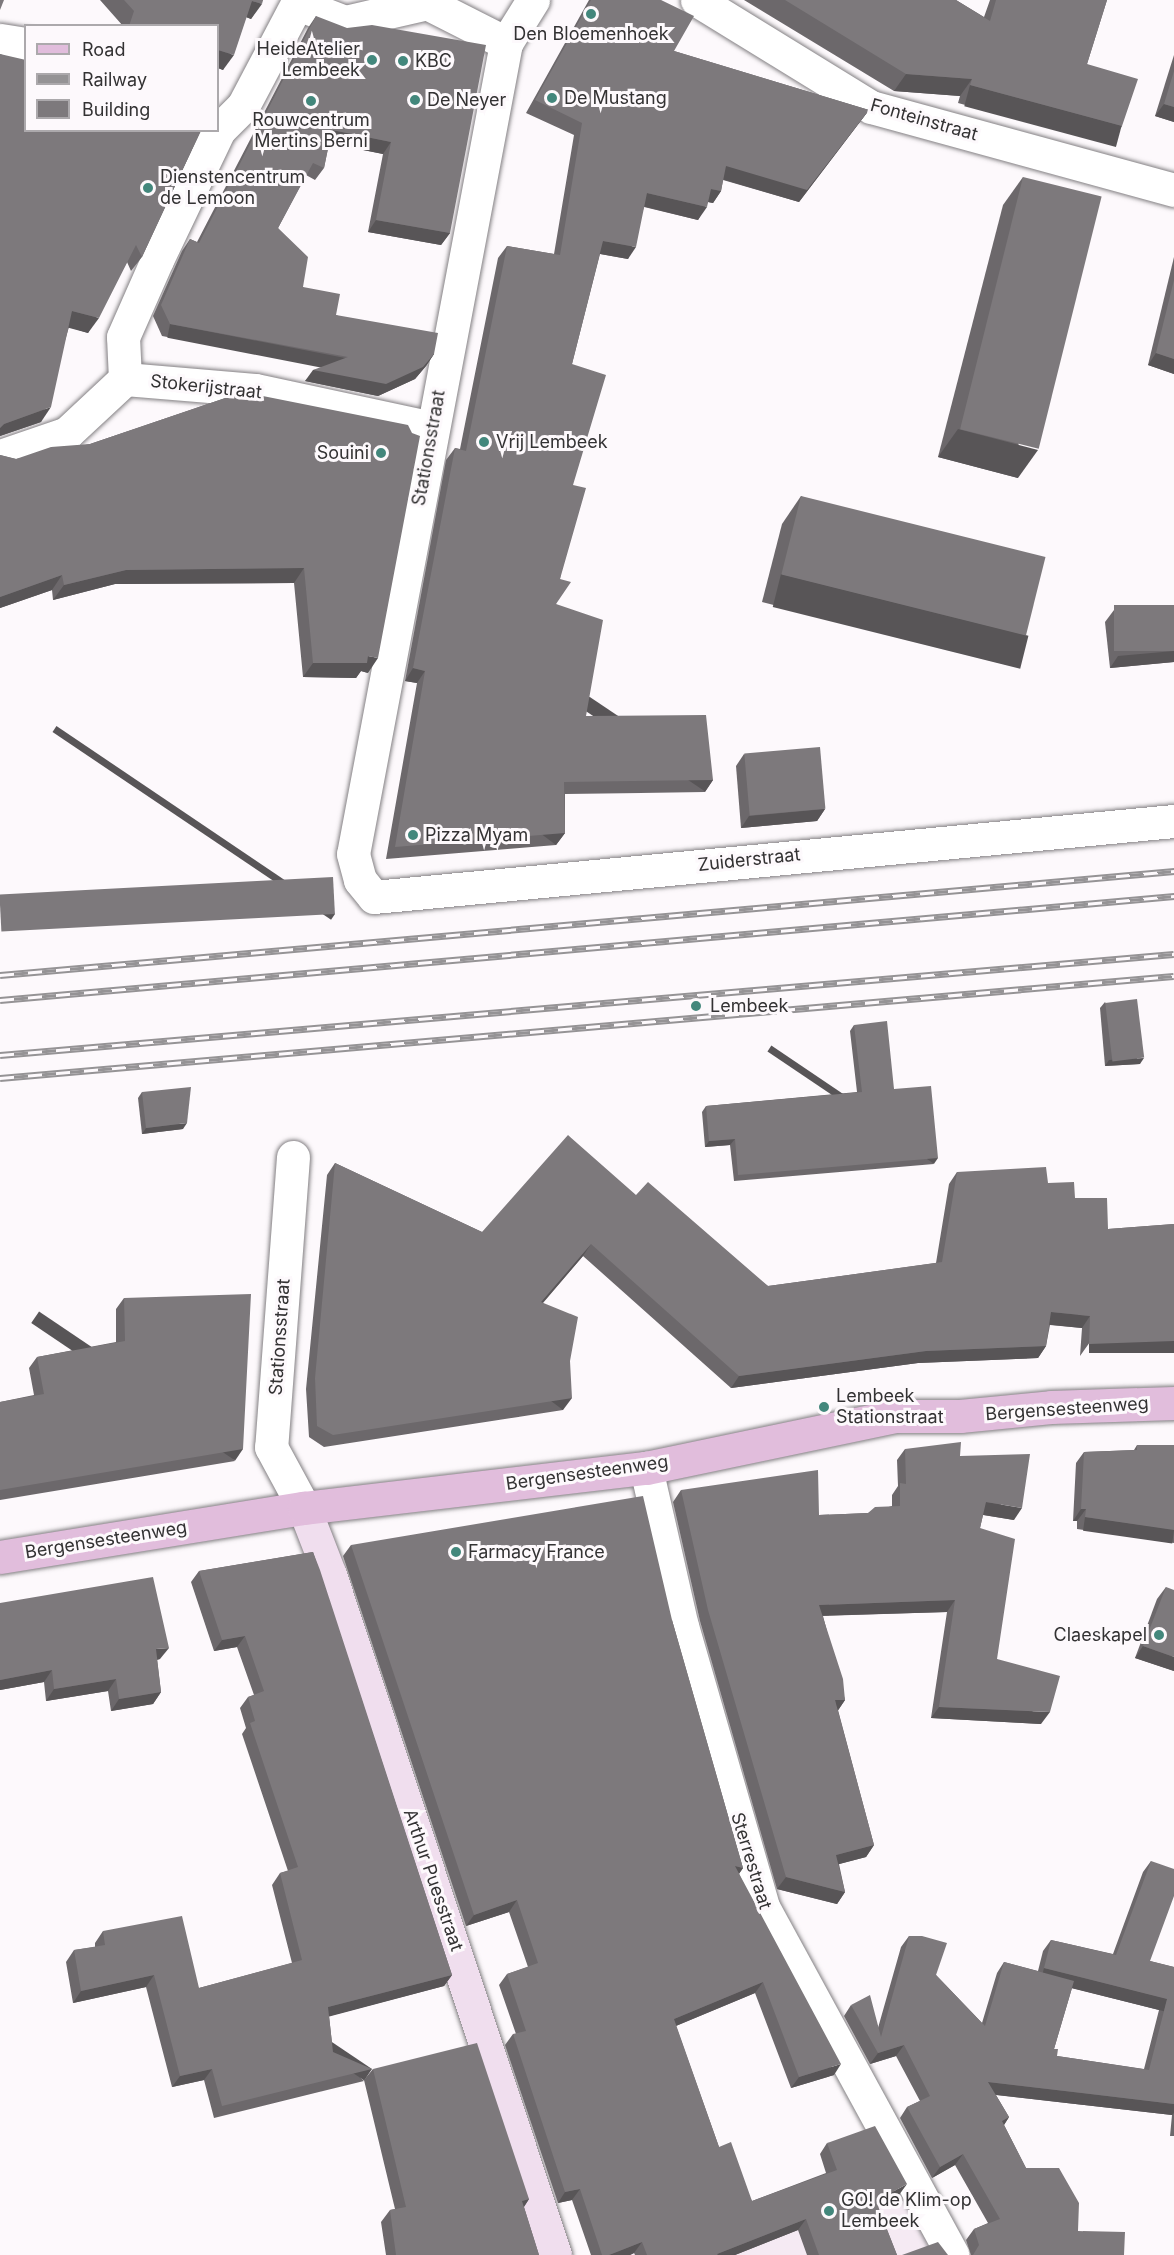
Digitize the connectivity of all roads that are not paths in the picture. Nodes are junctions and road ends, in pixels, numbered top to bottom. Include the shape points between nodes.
1 (533, 0) edge
2 (697, 0) edge
3 (298, 2) edge
4 (0, 40) edge
5 (24, 45) edge
6 (505, 52) junction
7 (230, 101) edge
8 (219, 130) edge
9 (218, 132) edge
10 (1174, 190) edge
11 (125, 379) junction
12 (432, 428) junction
13 (0, 456) edge
14 (1174, 821) edge
15 (353, 854) joint
16 (293, 1157) dead end
17 (1174, 1403) edge
18 (646, 1468) junction
19 (304, 1508) junction
20 (0, 1557) edge
21 (555, 2255) edge
22 (953, 2255) edge

1 - 6 street
2 - 10 street, Fonteinstraat via 871,107
3 - 6 street via 345,22 427,3
3 - 7 street
4 - 5 street
6 - 12 street, Stationsstraat
7 - 8 street
9 - 11 street via 123,337
11 - 12 street, Stokerijstraat via 255,390
11 - 13 street, Stokerijstraat via 68,433
12 - 15 street, Stationsstraat
14 - 15 street, Zuiderstraat via 374,897 360,880
16 - 19 street, Stationsstraat via 271,1447
17 - 18 main road, Bergensesteenweg via 1051,1407 960,1416 894,1416
18 - 19 main road, Bergensesteenweg
18 - 22 street, Sterrestraat via 682,1626 763,1907
19 - 20 main road, Bergensesteenweg
19 - 21 street, Arthur Puesstraat via 338,1597

